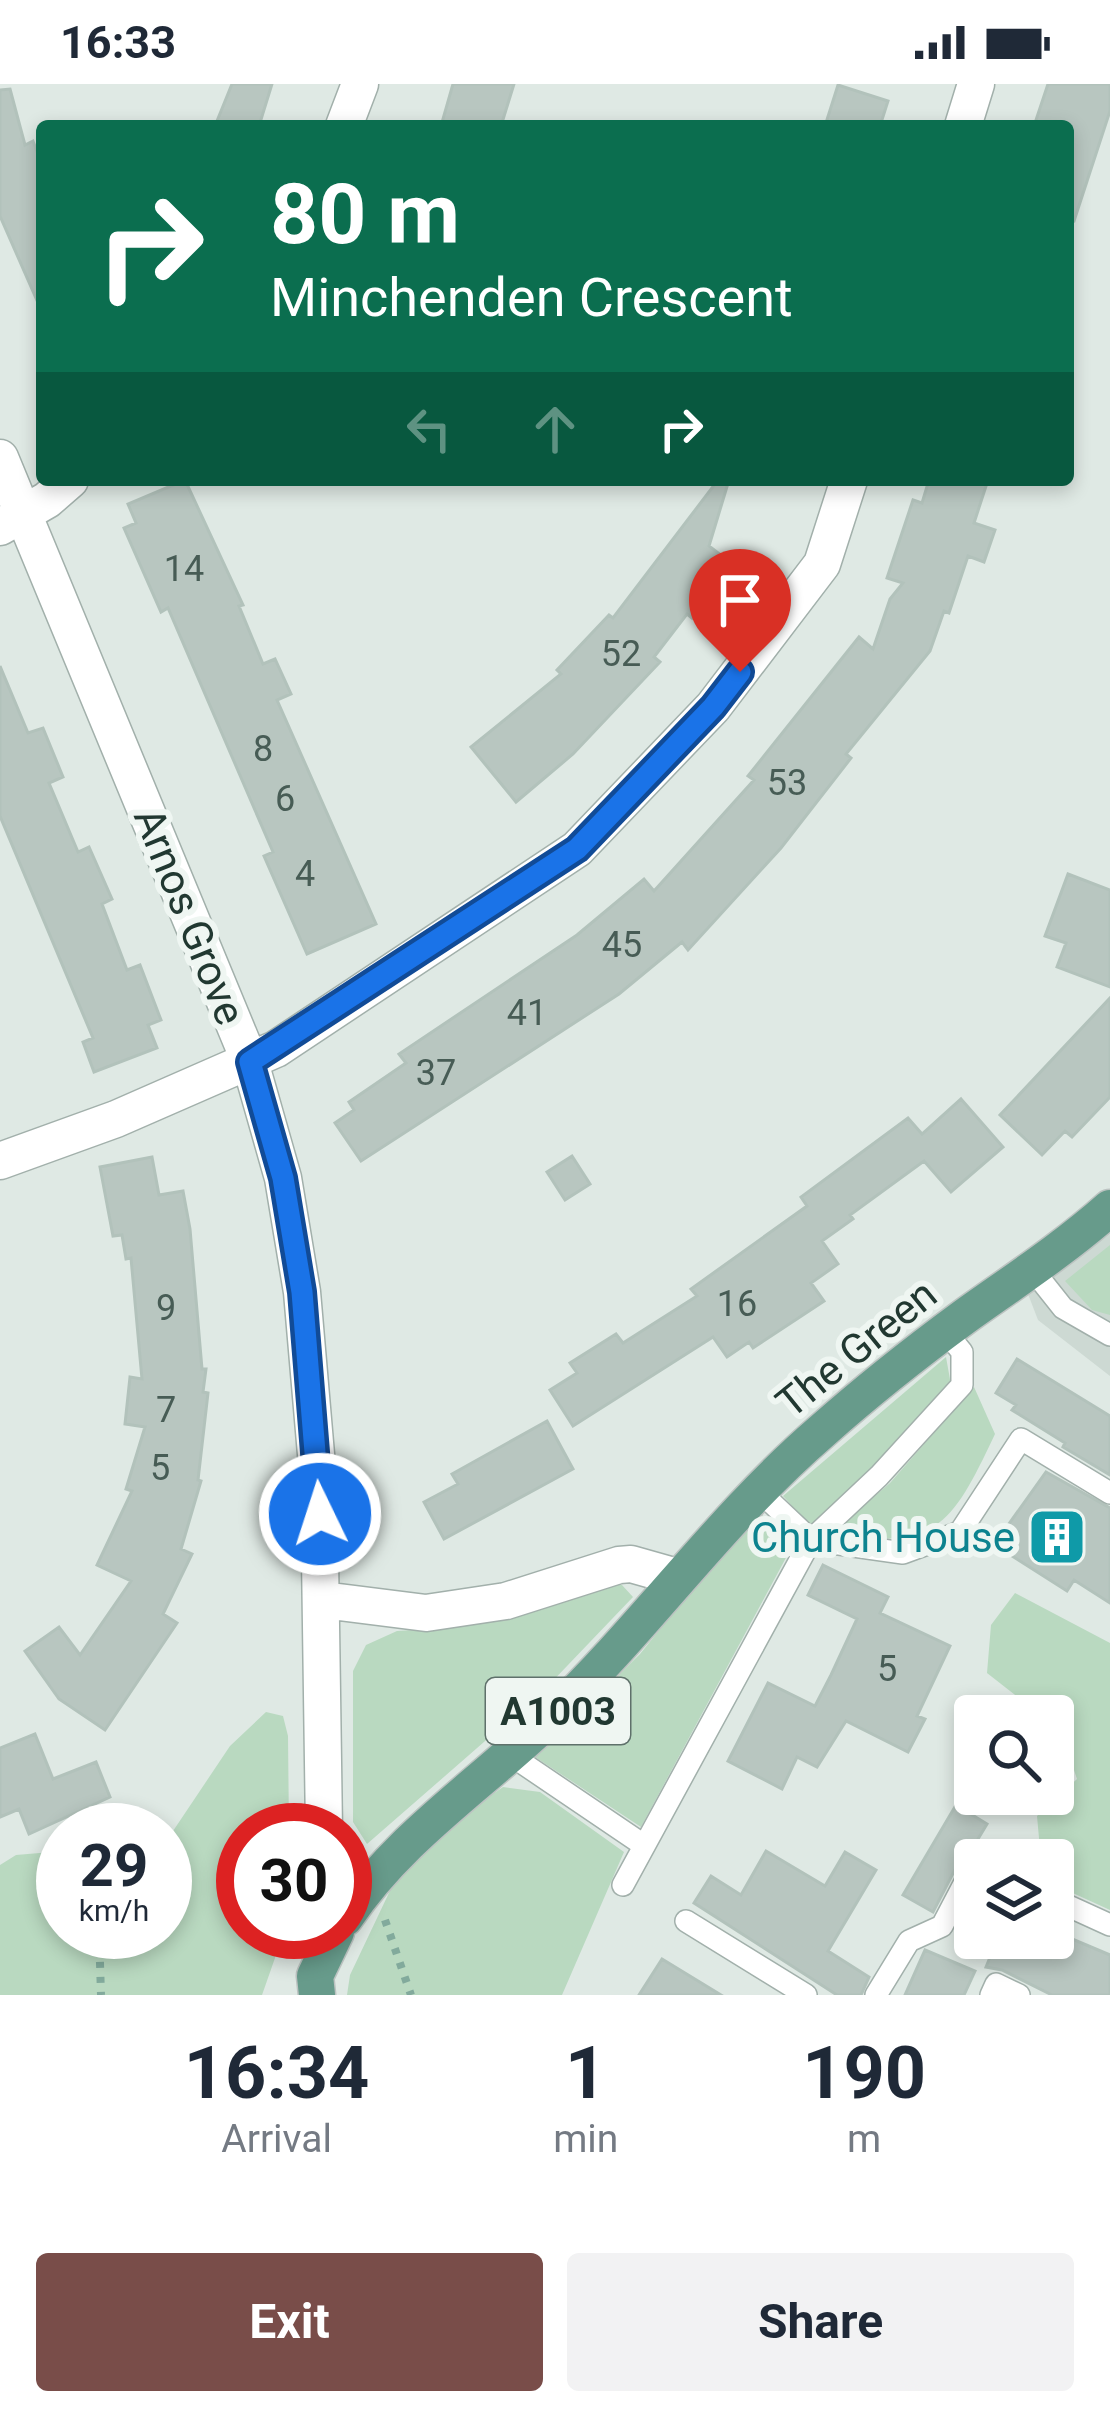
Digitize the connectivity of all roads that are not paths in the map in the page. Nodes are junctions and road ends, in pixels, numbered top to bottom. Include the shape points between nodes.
1 (360, 84) edge
2 (976, 84) edge
3 (346, 120) edge
4 (965, 120) edge
5 (0, 458) edge
6 (62, 486) edge
7 (847, 486) edge
8 (12, 521) edge
9 (250, 1062) junction
10 (0, 1161) edge
11 (1110, 1208) edge
12 (1032, 1269) junction
13 (945, 1331) junction
14 (1110, 1335) edge
15 (758, 1490) junction
16 (1110, 1493) edge
17 (811, 1540) junction
18 (677, 1577) junction
19 (323, 1600) junction
20 (512, 1756) junction
21 (324, 1803) edge
22 (642, 1844) junction
23 (623, 1885) dead end
24 (372, 1887) edge
25 (954, 1903) edge
26 (1074, 1909) edge
27 (686, 1921) dead end
28 (1110, 1925) edge
29 (325, 1959) edge
30 (310, 1989) edge
31 (806, 1995) edge
32 (876, 1995) edge
33 (991, 1995) edge
34 (1019, 1995) edge

1 - 3 street
2 - 4 street
5 - 8 street, Arnos Grove
6 - 8 street
7 - 9 street via 822,564 713,707 577,849
8 - 9 street, Arnos Grove
9 - 10 street
9 - 19 street, Arnos Grove via 283,1178 302,1292
11 - 12 main road, The Green / A1003
12 - 13 main road, The Green / A1003
12 - 14 lane via 1063,1309
13 - 15 main road, The Green / A1003
13 - 17 lane via 962,1352 962,1385
15 - 17 lane
15 - 18 main road, The Green / A1003
16 - 17 lane via 1021,1439 960,1532 903,1553
17 - 22 lane
18 - 19 street via 619,1565 506,1601 426,1613
18 - 20 main road, The Green / A1003 via 593,1677
19 - 21 street
20 - 22 lane
20 - 24 main road, The Green / A1003 via 450,1803
22 - 23 lane
25 - 32 lane via 942,1926 909,1941
26 - 28 lane
27 - 31 lane
29 - 30 main road, The Green / A1003
33 - 34 lane via 995,1984

